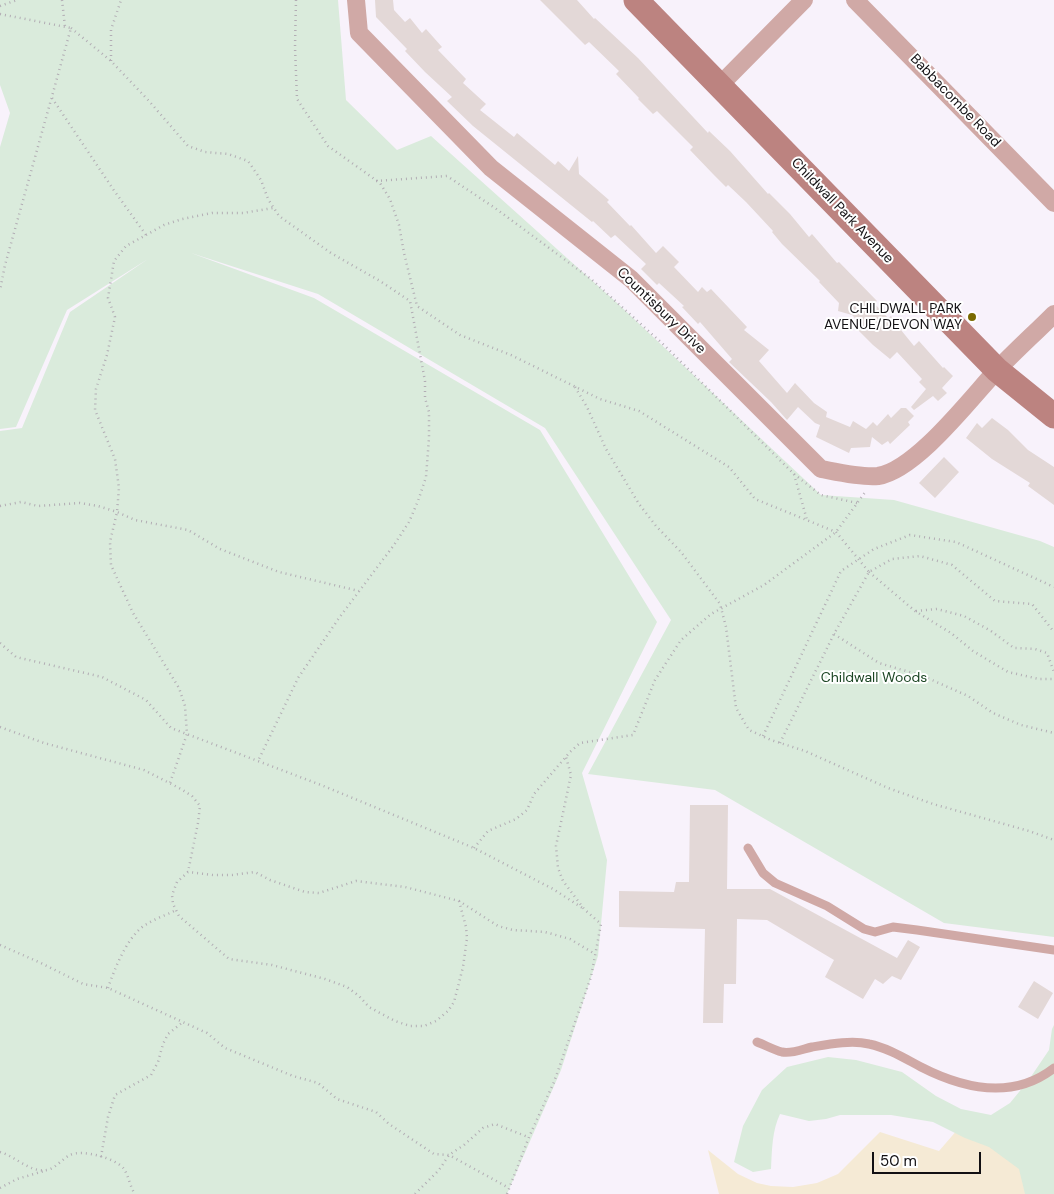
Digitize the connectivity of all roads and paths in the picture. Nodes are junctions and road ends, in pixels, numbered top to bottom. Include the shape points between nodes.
1 (17, 0) edge
2 (62, 0) edge
3 (121, 0) edge
4 (296, 0) edge
5 (356, 0) edge
6 (636, 0) edge
7 (804, 0) edge
8 (855, 0) edge
9 (0, 6) edge
10 (0, 14) edge
11 (65, 27) junction
12 (71, 28) junction
13 (111, 61) junction
14 (720, 85) junction
15 (52, 98) junction
16 (376, 180) junction
17 (1054, 203) edge
18 (273, 208) junction
19 (146, 235) junction
20 (0, 290) edge
21 (410, 301) junction
22 (418, 306) junction
23 (1054, 314) edge
24 (998, 370) junction
25 (575, 387) junction
26 (1054, 416) edge
27 (794, 474) junction
28 (878, 476) junction
29 (857, 503) junction
30 (0, 506) edge
31 (117, 512) junction
32 (807, 520) junction
33 (836, 532) junction
34 (869, 572) junction
35 (1054, 587) edge
36 (359, 591) junction
37 (721, 608) junction
38 (914, 611) junction
39 (1054, 632) edge
40 (834, 634) junction
41 (0, 644) edge
42 (1054, 672) edge
43 (1054, 679) edge
44 (0, 727) edge
45 (188, 734) junction
46 (1054, 734) edge
47 (763, 736) junction
48 (780, 743) junction
49 (566, 757) junction
50 (258, 761) junction
51 (170, 783) junction
52 (1054, 840) edge
53 (474, 848) junction
54 (748, 848) dead end
55 (188, 872) junction
56 (459, 901) junction
57 (584, 908) junction
58 (176, 910) junction
59 (0, 946) edge
60 (1054, 950) edge
61 (595, 954) junction
62 (108, 988) junction
63 (183, 1022) junction
64 (757, 1042) dead end
65 (1054, 1068) edge
66 (529, 1137) junction
67 (0, 1152) edge
68 (449, 1155) junction
69 (101, 1157) junction
70 (46, 1170) junction
71 (0, 1188) edge
72 (509, 1188) junction
73 (135, 1194) edge
74 (415, 1194) edge
75 (507, 1194) edge

1 - 9 path
2 - 11 path
3 - 13 path via 111,30
4 - 16 path via 297,99 328,146
5 - 28 street, Countisbury Drive via 359,33 491,168 631,280 821,469
6 - 14 street, Childwall Park Avenue
7 - 14 street
8 - 17 street, Babbacombe Road
10 - 11 path
11 - 12 path
12 - 13 path
12 - 15 path
13 - 18 path via 188,146 248,161 261,180
14 - 24 street, Childwall Park Avenue
15 - 19 path
15 - 20 path
16 - 22 path via 390,199 399,225
16 - 27 path via 446,176 495,208 591,279 664,345
18 - 19 path via 182,219
18 - 21 path via 279,216 331,253
19 - 31 path via 126,246 114,261 108,298 115,317 96,389 94,410 115,459 119,488
21 - 22 path
21 - 36 path via 429,412 426,477 409,522
22 - 25 path via 460,335 511,355
23 - 24 street, Countisbury Drive
24 - 26 street, Childwall Park Avenue
24 - 28 street, Countisbury Drive via 924,449 904,465
25 - 32 path via 639,411 729,467 755,499
25 - 37 path via 606,449 639,504 681,552
27 - 29 path via 820,495
27 - 32 path
28 - 29 path
29 - 33 path
30 - 31 path via 21,502 38,506 80,503
31 - 36 path via 135,520 188,530 220,549 279,572
31 - 45 path via 110,542 111,565 142,631 178,688 185,706
32 - 33 path
33 - 34 path, bridge
33 - 37 path via 764,585
34 - 38 path
34 - 39 path via 892,559 920,556 952,565 995,601 1032,604
34 - 40 path
35 - 47 path via 956,542 910,535 874,549 841,571
36 - 50 path via 298,678
37 - 47 path via 736,708 749,730
37 - 49 path via 681,640 655,680 633,735 580,743
38 - 42 path via 937,609 964,616 1014,648 1036,649 1047,654
38 - 43 path via 1008,672
40 - 46 path via 879,663 923,676 968,696 993,713
40 - 48 path
41 - 45 path via 16,657 102,677 146,700 171,728
44 - 51 path via 44,743 144,770
45 - 50 path
45 - 51 path
47 - 48 path
48 - 52 path via 933,804
49 - 53 path via 534,794 527,810 516,819 488,831
49 - 57 path via 571,775 556,846 558,868
50 - 53 path
51 - 55 path via 192,796 200,806
53 - 57 path
54 - 60 lane via 763,873 775,884 827,906 864,929 875,932 893,927
55 - 56 path via 222,875 255,872 305,892 319,893 356,881 405,887
55 - 58 path via 177,882 172,895
56 - 58 path via 467,938 454,1002 436,1021 424,1026 395,1022 369,1007 347,987 325,979 230,959 192,929
56 - 61 path via 498,926 570,939
57 - 61 path via 601,924
58 - 62 path via 145,924 133,936
59 - 62 path via 83,984
61 - 66 path via 591,977 554,1082
62 - 63 path
63 - 68 path via 207,1033 225,1048 318,1083 337,1099 376,1112 434,1154
63 - 69 path via 168,1034 151,1075 115,1096
64 - 65 lane via 783,1052 868,1043 947,1079 978,1087 1013,1088 1044,1076
66 - 68 path via 495,1124 483,1128
66 - 72 path
67 - 70 path via 30,1168
68 - 72 path
68 - 74 path
69 - 70 path via 91,1153 70,1155
69 - 73 path via 122,1167
70 - 71 path
72 - 75 path

